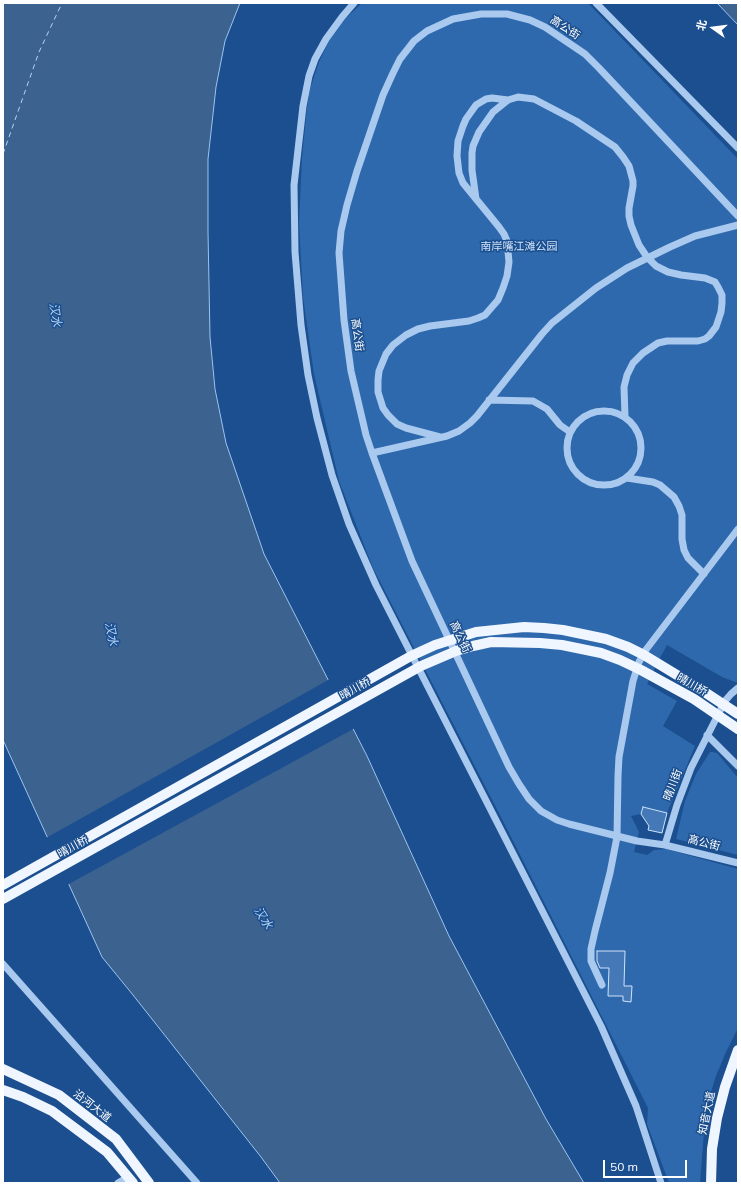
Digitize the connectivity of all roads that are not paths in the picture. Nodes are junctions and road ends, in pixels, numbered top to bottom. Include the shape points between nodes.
1 (354, 3) edge
2 (596, 3) edge
3 (508, 100) junction
4 (738, 148) edge
5 (472, 160) junction
6 (458, 161) junction
7 (476, 199) junction
8 (738, 216) edge
9 (738, 225) edge
10 (647, 257) junction
11 (489, 400) junction
12 (625, 417) junction
13 (570, 432) junction
14 (440, 437) junction
15 (372, 453) junction
16 (626, 478) junction
17 (738, 529) edge
18 (704, 574) junction
19 (737, 690) edge
20 (738, 714) edge
21 (738, 729) edge
22 (707, 735) junction
23 (738, 766) edge
24 (617, 836) junction
25 (666, 845) junction
26 (738, 863) edge
27 (3, 885) edge
28 (3, 899) edge
29 (3, 964) edge
30 (602, 985) dead end
31 (738, 1050) edge
32 (3, 1069) edge
33 (3, 1090) edge
34 (130, 1180) edge
35 (118, 1183) edge
36 (149, 1183) edge
37 (197, 1183) edge
38 (662, 1183) edge
39 (711, 1183) edge

1 - 38 street via 326,39 309,76 302,106 294,185 295,252 301,325 317,418 332,475 349,524 376,585 601,1026 636,1106
2 - 4 street
3 - 5 street via 493,112 478,132
3 - 6 street via 486,99 471,111 460,132
3 - 10 street via 518,97 534,99 576,120 615,147 632,174 629,216 639,245
5 - 6 street
5 - 7 street
6 - 7 street via 463,183
7 - 14 street via 502,230 507,241 509,262 498,300 485,315 478,318 430,326 402,337 386,354 379,371 378,392 388,415 406,428
8 - 15 street, 高公街 via 585,54 545,27 518,16 487,13 453,19 427,31 407,48 393,72 357,171 339,243 344,320 351,371
9 - 10 street via 695,236
10 - 11 street via 596,288 552,323
10 - 12 street via 656,266 668,272 710,279 722,295 721,312 716,327 705,339 694,342 663,342 649,348 637,358 625,381
11 - 13 street via 533,401 547,409 560,425
11 - 14 street via 470,423 458,431
12 - 13 street via 612,411 598,411 579,420
12 - 16 street via 639,433 642,447 636,468
13 - 16 street via 568,456 570,464 580,477 603,486 615,484
14 - 15 street
15 - 24 street, 高公街 via 412,562 519,784 536,807 547,815 569,824
16 - 18 street via 653,482 674,497 682,515 684,550 688,558
17 - 18 street
18 - 24 street via 639,662 629,697 620,757
19 - 22 street, 晴川街 via 725,701
20 - 27 main road, 晴川桥, bridge via 644,655 606,640 544,628 524,627 476,632 435,645 411,656
21 - 28 main road, 晴川桥, bridge via 687,695 641,670 601,653 562,645 490,642 456,651 421,666
22 - 23 street
22 - 25 street, 晴川街 via 691,768
24 - 25 street, 高公街
24 - 30 street via 591,949 591,961
25 - 26 street, 高公街
29 - 37 street
31 - 39 main road, 知音大道 via 717,1118 712,1149
32 - 36 main road, 沿河大道 via 59,1095 116,1139
33 - 34 main road via 52,1111 107,1152
34 - 35 street

